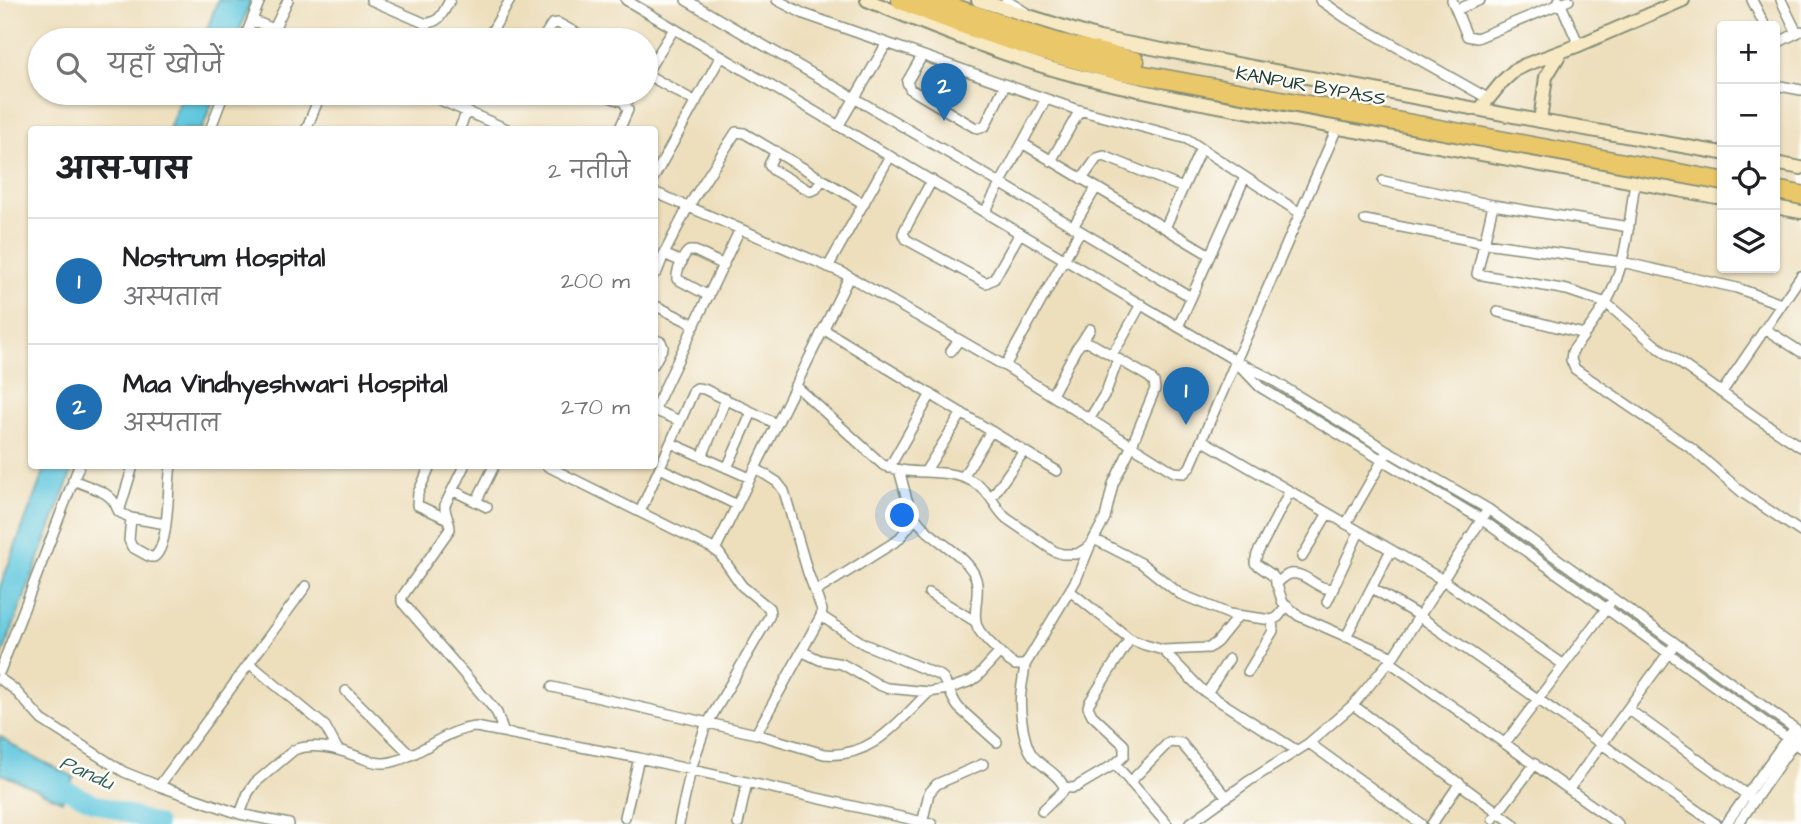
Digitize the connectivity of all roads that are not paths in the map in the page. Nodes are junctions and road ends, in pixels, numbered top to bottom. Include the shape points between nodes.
1 (260, 0) edge
2 (288, 0) edge
3 (371, 0) edge
4 (450, 0) edge
5 (510, 0) edge
6 (626, 0) edge
7 (686, 0) edge
8 (777, 0) edge
9 (867, 0) edge
10 (901, 0) edge
11 (934, 0) edge
12 (978, 0) edge
13 (1006, 0) edge
14 (1320, 0) edge
15 (1452, 0) edge
16 (1480, 0) edge
17 (1683, 0) edge
18 (1752, 0) edge
19 (1781, 0) edge
20 (1563, 1) edge
21 (1456, 10) junction
22 (1032, 18) junction
23 (252, 20) junction
24 (1762, 21) edge
25 (249, 28) edge
26 (272, 28) edge
27 (274, 28) edge
28 (494, 28) edge
29 (550, 28) edge
30 (567, 28) edge
31 (674, 29) junction
32 (1799, 32) edge
33 (1780, 42) edge
34 (887, 43) junction
35 (1579, 45) junction
36 (1561, 52) junction
37 (658, 55) edge
38 (922, 55) junction
39 (721, 56) junction
40 (658, 81) edge
41 (1004, 85) junction
42 (1780, 86) edge
43 (1801, 90) edge
44 (854, 99) junction
45 (1046, 99) junction
46 (1489, 99) junction
47 (696, 102) junction
48 (219, 105) edge
49 (317, 105) edge
50 (452, 105) edge
51 (626, 105) edge
52 (1480, 109) junction
53 (1080, 110) junction
54 (467, 111) junction
55 (1541, 121) junction
56 (839, 125) junction
57 (212, 126) edge
58 (309, 126) edge
59 (461, 126) edge
60 (500, 126) edge
61 (621, 126) edge
62 (1337, 128) junction
63 (1022, 144) junction
64 (1201, 148) junction
65 (776, 152) junction
66 (1717, 152) edge
67 (890, 156) junction
68 (1051, 161) junction
69 (1780, 164) edge
70 (1717, 168) edge
71 (1801, 168) edge
72 (658, 170) edge
73 (1245, 177) junction
74 (822, 179) junction
75 (1082, 179) junction
76 (1780, 179) edge
77 (932, 180) junction
78 (1717, 180) edge
79 (1383, 181) dead end
80 (1635, 182) junction
81 (1000, 183) junction
82 (1801, 183) edge
83 (1096, 188) junction
84 (1183, 188) junction
85 (1780, 191) edge
86 (658, 194) edge
87 (1801, 195) edge
88 (1717, 197) edge
89 (864, 204) junction
90 (1493, 205) junction
91 (688, 207) junction
92 (1780, 208) edge
93 (985, 212) junction
94 (1801, 212) edge
95 (1300, 213) junction
96 (1365, 220) dead end
97 (1629, 227) junction
98 (1165, 228) junction
99 (740, 229) junction
100 (1077, 229) junction
101 (1020, 233) junction
102 (1485, 243) junction
103 (664, 254) junction
104 (1210, 255) junction
105 (1065, 259) junction
106 (682, 262) junction
107 (1622, 262) junction
108 (723, 265) junction
109 (658, 267) edge
110 (828, 267) junction
111 (849, 276) junction
112 (1801, 276) edge
113 (709, 296) junction
114 (1191, 297) junction
115 (1606, 303) junction
116 (1141, 304) junction
117 (1781, 304) junction
118 (658, 307) edge
119 (1498, 312) dead end
120 (695, 325) junction
121 (1178, 327) junction
122 (823, 329) junction
123 (1090, 329) dead end
124 (1765, 329) junction
125 (1584, 334) junction
126 (959, 340) junction
127 (658, 341) edge
128 (1082, 343) junction
129 (951, 351) dead end
130 (1801, 352) edge
131 (658, 356) edge
132 (1115, 357) junction
133 (1236, 361) junction
134 (1005, 366) junction
135 (795, 385) junction
136 (1722, 392) junction
137 (931, 394) junction
138 (1052, 395) junction
139 (726, 399) junction
140 (658, 402) edge
141 (658, 412) edge
142 (752, 412) junction
143 (962, 413) junction
144 (1090, 418) junction
145 (680, 421) junction
146 (777, 424) junction
147 (991, 431) junction
148 (1202, 440) junction
149 (671, 443) junction
150 (1132, 445) junction
151 (1801, 447) edge
152 (1024, 451) junction
153 (1385, 455) junction
154 (702, 457) junction
155 (660, 468) junction
156 (727, 468) junction
157 (755, 468) junction
158 (78, 469) edge
159 (132, 469) edge
160 (171, 469) edge
161 (429, 469) edge
162 (462, 469) edge
163 (492, 469) edge
164 (564, 469) edge
165 (894, 469) junction
166 (1057, 471) dead end
167 (925, 472) junction
168 (963, 477) junction
169 (750, 478) junction
170 (74, 480) junction
171 (452, 490) junction
172 (1290, 491) junction
173 (992, 497) junction
174 (476, 502) junction
175 (737, 505) junction
176 (487, 507) dead end
177 (1488, 509) junction
178 (119, 512) junction
179 (640, 512) junction
180 (1328, 513) junction
181 (131, 518) junction
182 (448, 519) junction
183 (915, 519) junction
184 (1481, 519) junction
185 (166, 523) junction
186 (1346, 524) junction
187 (1359, 531) junction
188 (1801, 532) edge
189 (1092, 542) junction
190 (715, 550) junction
191 (1391, 550) junction
192 (1302, 557) dead end
193 (1554, 557) junction
194 (1547, 566) junction
195 (1443, 580) junction
196 (1276, 584) junction
197 (306, 586) dead end
198 (1335, 586) junction
199 (1372, 588) junction
200 (816, 592) junction
201 (1070, 592) junction
202 (929, 593) dead end
203 (1614, 599) junction
204 (1327, 602) dead end
205 (1286, 607) junction
206 (1607, 608) junction
207 (821, 616) junction
208 (1238, 616) junction
209 (1419, 616) junction
210 (1272, 620) junction
211 (976, 622) junction
212 (1346, 637) junction
213 (1130, 639) junction
214 (1675, 644) junction
215 (1163, 650) junction
216 (801, 652) junction
217 (1000, 652) junction
218 (1668, 653) junction
219 (1229, 659) dead end
220 (1392, 659) junction
221 (249, 663) junction
222 (1025, 664) junction
223 (1564, 665) junction
224 (0, 671) edge
225 (1248, 672) dead end
226 (0, 679) edge
227 (1731, 684) junction
228 (552, 687) dead end
229 (948, 689) junction
230 (346, 691) dead end
231 (929, 692) junction
232 (1207, 693) junction
233 (1725, 693) junction
234 (1538, 699) junction
235 (1353, 705) junction
236 (1628, 709) junction
237 (708, 722) junction
238 (503, 731) junction
239 (756, 734) junction
240 (997, 742) dead end
241 (1309, 743) junction
242 (1505, 743) junction
243 (1794, 743) edge
244 (1602, 744) junction
245 (338, 750) junction
246 (1296, 750) junction
247 (410, 754) junction
248 (639, 758) junction
249 (983, 764) dead end
250 (1115, 764) junction
251 (1535, 764) junction
252 (691, 769) junction
253 (747, 782) junction
254 (1130, 782) junction
255 (1460, 783) junction
256 (159, 786) junction
257 (1064, 787) junction
258 (1569, 789) junction
259 (1227, 797) junction
260 (1750, 797) junction
261 (1042, 811) dead end
262 (240, 814) junction
263 (1496, 816) junction
264 (625, 817) dead end
265 (925, 823) edge
266 (289, 824) edge
267 (679, 824) edge
268 (738, 824) edge
269 (1167, 824) edge
270 (1189, 824) edge
271 (1421, 824) edge
272 (1432, 824) edge
273 (1514, 824) edge
274 (1618, 824) edge
275 (1716, 824) edge
276 (1726, 824) edge
277 (1738, 824) edge

1 - 23 street
2 - 27 street
3 - 4 street via 431,24
5 - 28 street
6 - 31 street
7 - 44 street
8 - 34 street
9 - 62 main road via 1050,68 1180,99
10 - 78 highway, KANPUR BYPASS via 1048,53 1117,70
11 - 70 highway, KANPUR BYPASS via 1055,42 1123,59
12 - 22 main road
13 - 22 street
14 - 46 street
15 - 21 street
16 - 21 street
17 - 35 main road
18 - 24 street
19 - 32 street
20 - 21 street via 1477,38 1467,36
20 - 35 street
22 - 52 main road via 1099,38
23 - 25 street
23 - 26 street
29 - 30 street via 558,23
31 - 37 street
31 - 39 street
32 - 33 street
34 - 38 street
34 - 44 street
35 - 36 main road
36 - 46 main road via 1515,70
36 - 55 main road via 1546,77
38 - 41 street
38 - 41 street via 908,78 911,89 974,127 985,126
39 - 47 street
39 - 56 street
40 - 47 street
41 - 45 street
42 - 43 street
44 - 56 street
44 - 81 street
45 - 53 street
45 - 63 street
46 - 52 main road
47 - 72 street
48 - 57 street
49 - 58 street
50 - 54 street
51 - 61 street via 628,110
52 - 55 main road
53 - 64 street via 1187,139
53 - 68 street
54 - 59 street
54 - 60 street
55 - 66 main road
56 - 67 street
62 - 80 main road
62 - 95 street
63 - 68 street
63 - 81 street
64 - 73 street
64 - 84 street
65 - 74 street
65 - 74 street via 769,165 773,170 810,191
65 - 91 street via 736,132
67 - 77 street
67 - 89 street
68 - 75 street
69 - 71 main road
73 - 95 street
73 - 104 street
74 - 89 street
75 - 83 street
75 - 84 street via 1097,158 1104,156
76 - 82 highway
77 - 93 street
77 - 101 street via 905,229 907,240 986,283 994,279
79 - 90 street
80 - 88 main road
80 - 97 street
81 - 93 street
81 - 100 street
83 - 98 street
83 - 100 street
84 - 98 street
85 - 87 highway
86 - 91 street
89 - 110 street
90 - 97 street
90 - 102 street
91 - 99 street
91 - 103 street
92 - 94 main road
93 - 101 street
95 - 133 street
96 - 102 street
97 - 107 street
98 - 104 street
99 - 108 street
99 - 110 street
100 - 105 street
100 - 114 street
101 - 105 street
102 - 107 street
102 - 115 street via 1477,274 1567,290
103 - 106 street
103 - 109 street
104 - 114 street
105 - 116 street
105 - 134 street
106 - 108 street via 690,251
106 - 113 street via 677,279
107 - 115 street
107 - 117 street via 1737,288
108 - 113 street
110 - 111 street
111 - 122 street
111 - 126 street
112 - 117 street
113 - 120 street
114 - 121 street
115 - 125 street
115 - 136 street
116 - 121 street
116 - 132 street
117 - 124 street
118 - 120 street
119 - 125 street
120 - 140 street
121 - 133 street
122 - 135 street
122 - 137 street
123 - 128 street
124 - 130 street
124 - 136 street
125 - 188 street via 1572,352 1575,369 1692,449 1744,493
126 - 129 street
126 - 134 street
127 - 131 street via 663,347
128 - 132 street
128 - 138 street
132 - 144 street via 1106,391
132 - 150 street via 1154,382
133 - 148 street
133 - 153 street via 1260,387
134 - 138 street
135 - 146 street
135 - 165 street via 883,465
136 - 151 street
137 - 143 street
137 - 165 street
138 - 144 street
139 - 142 street
139 - 145 street via 696,388
139 - 154 street
141 - 145 street
142 - 146 street
142 - 156 street
143 - 147 street
143 - 167 street
144 - 150 street
145 - 149 street
146 - 157 street
147 - 152 street
147 - 168 street
148 - 150 street via 1184,473
148 - 172 street
149 - 154 street
149 - 155 street
150 - 189 street
152 - 166 street
152 - 173 street
153 - 177 street
153 - 184 street
153 - 186 street
154 - 156 street
155 - 175 street
155 - 179 street
156 - 169 street
157 - 169 street
157 - 200 street via 784,491
158 - 170 street
159 - 178 street
160 - 185 street
161 - 182 street via 417,505
162 - 171 street
163 - 174 street
164 - 179 street
165 - 167 street
165 - 183 street
167 - 168 street
168 - 173 street
169 - 175 street
170 - 178 street via 105,494
170 - 224 street
171 - 174 street
171 - 182 street via 445,505
172 - 180 street
172 - 196 street via 1255,559
173 - 189 street via 1006,518 1054,551 1077,554
174 - 176 street
175 - 190 street
177 - 184 street
177 - 193 street
178 - 181 street
179 - 190 street
180 - 186 street
180 - 192 street
181 - 185 street
181 - 185 street via 130,544 150,556 160,551
182 - 238 street via 450,529 402,602 490,704
183 - 200 street via 898,540
183 - 211 street via 971,568 978,586
184 - 194 street
184 - 195 street
186 - 187 street
187 - 191 street
187 - 198 street
189 - 201 street
189 - 208 street via 1141,563 1181,594
190 - 237 street via 742,586 771,612
191 - 195 street
191 - 199 street
193 - 194 street
193 - 203 street
194 - 206 street
195 - 209 street
195 - 223 street
196 - 198 street via 1294,574 1326,590
196 - 205 street
197 - 221 street
198 - 204 street
199 - 209 street
199 - 212 street
200 - 207 street
201 - 213 street
201 - 222 street
202 - 211 street
203 - 206 street
203 - 214 street
205 - 210 street
205 - 212 street
206 - 218 street
206 - 223 street
207 - 216 street
207 - 229 street via 864,644 941,676
208 - 210 street
208 - 215 street via 1209,648
209 - 220 street
209 - 234 street
210 - 225 street via 1273,631
211 - 217 street
212 - 220 street
213 - 215 street
213 - 250 street via 1088,707 1124,744 1124,756
214 - 218 street
214 - 227 street
215 - 232 street
216 - 231 street via 842,664 887,688
216 - 239 street
217 - 222 street via 1015,665
217 - 229 street via 971,681
218 - 233 street
218 - 236 street
219 - 232 street
220 - 235 street
220 - 242 street
221 - 245 street via 325,726
221 - 256 street
222 - 257 street via 1021,706 1027,744 1034,758
223 - 234 street
226 - 256 street via 50,725 124,772
227 - 233 street
227 - 243 street via 1793,728
228 - 237 street
229 - 231 street
229 - 240 street via 964,714
230 - 247 street
231 - 239 street via 886,734 859,751 824,754
232 - 246 street
233 - 243 street
234 - 242 street
234 - 244 street
235 - 241 street
235 - 255 street
236 - 244 street
236 - 260 street
237 - 239 street
237 - 252 street
238 - 247 street via 466,727
238 - 248 street
241 - 246 street
241 - 271 street
242 - 251 street
243 - 260 street
244 - 258 street
244 - 275 street
245 - 247 street via 374,763
245 - 262 street via 294,750 255,783
246 - 259 street
248 - 252 street
248 - 264 street
249 - 265 street via 931,788
250 - 254 street
250 - 257 street via 1076,787
251 - 258 street
251 - 263 street
252 - 253 street
252 - 267 street
253 - 265 street
253 - 268 street
254 - 259 street via 1169,742 1181,743
254 - 269 street
255 - 263 street
255 - 272 street
256 - 262 street
257 - 261 street
258 - 274 street
259 - 270 street
260 - 276 street
260 - 277 street
262 - 266 street
263 - 273 street

